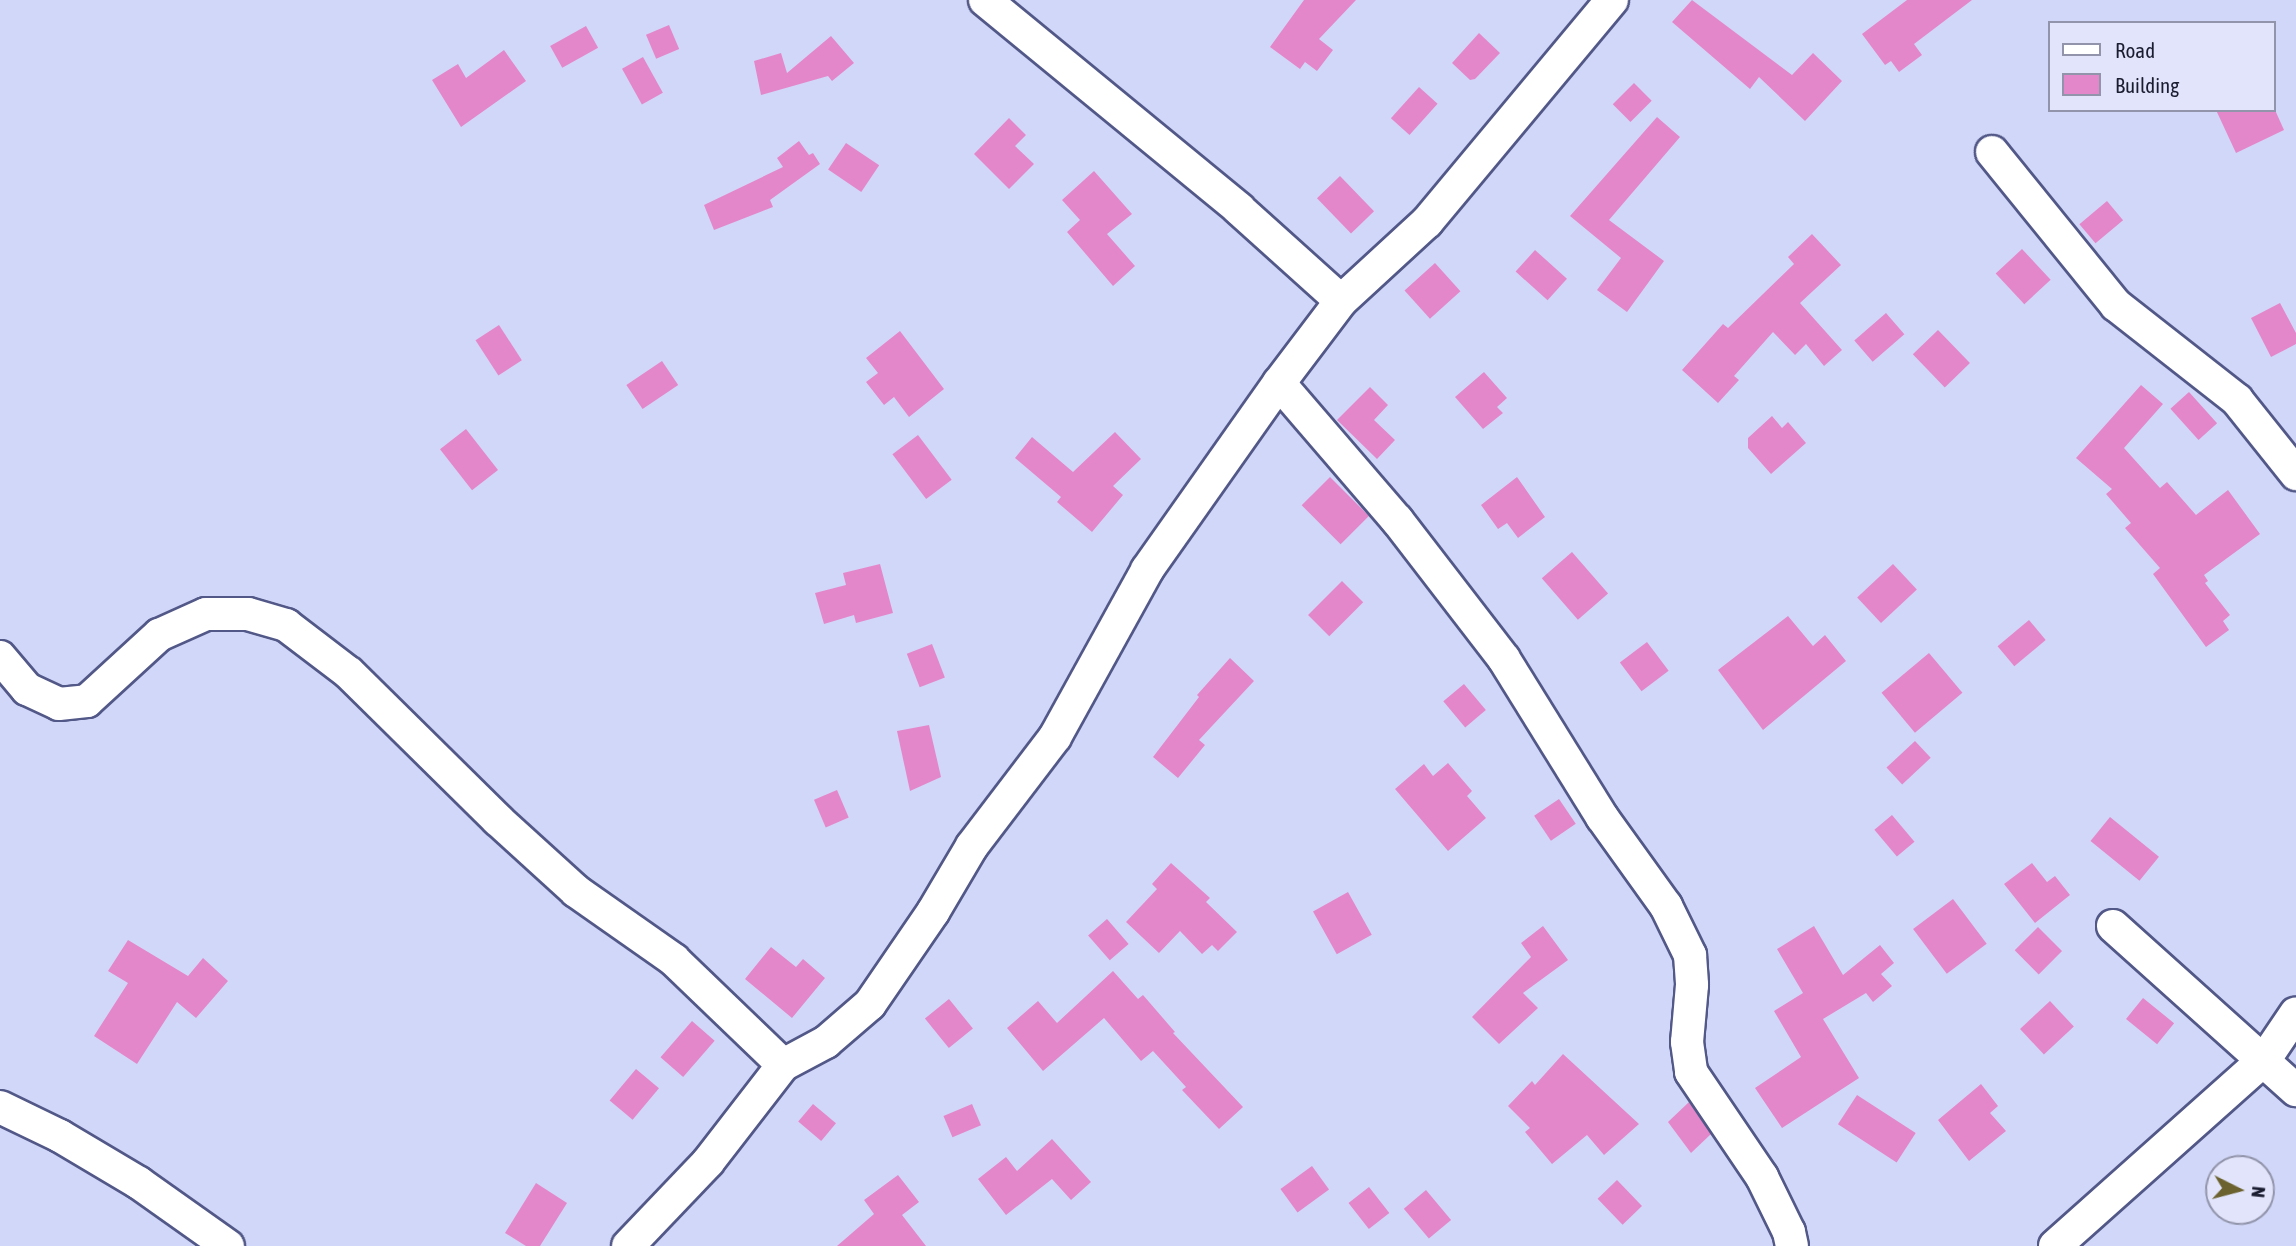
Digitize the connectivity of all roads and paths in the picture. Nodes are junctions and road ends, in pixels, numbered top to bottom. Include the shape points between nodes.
1 (985, 0) edge
2 (1612, 0) edge
3 (1992, 152) dead end
4 (1341, 301) junction
5 (1279, 383) junction
6 (2296, 474) edge
7 (0, 657) edge
8 (2113, 926) dead end
9 (2296, 1013) edge
10 (2264, 1059) junction
11 (783, 1065) junction
12 (2296, 1090) edge
13 (0, 1107) edge
14 (228, 1246) edge
15 (628, 1246) edge
16 (1792, 1246) edge
17 (2055, 1246) edge

1 - 4 street via 1239,209
2 - 4 street via 1427,222
3 - 6 street via 2116,305 2237,400
4 - 5 street
5 - 11 street via 1147,570 1055,737 972,846 870,1004 826,1042
5 - 16 street via 1397,520 1504,659 1602,817 1665,906 1690,955 1687,1042 1691,1072 1762,1177
7 - 11 street via 27,689 59,704 87,701 159,635 206,614 248,614 286,625 349,673 576,891 674,960
8 - 10 street
9 - 10 street
10 - 12 street
10 - 17 street
11 - 15 street via 708,1162
13 - 14 street via 139,1183

